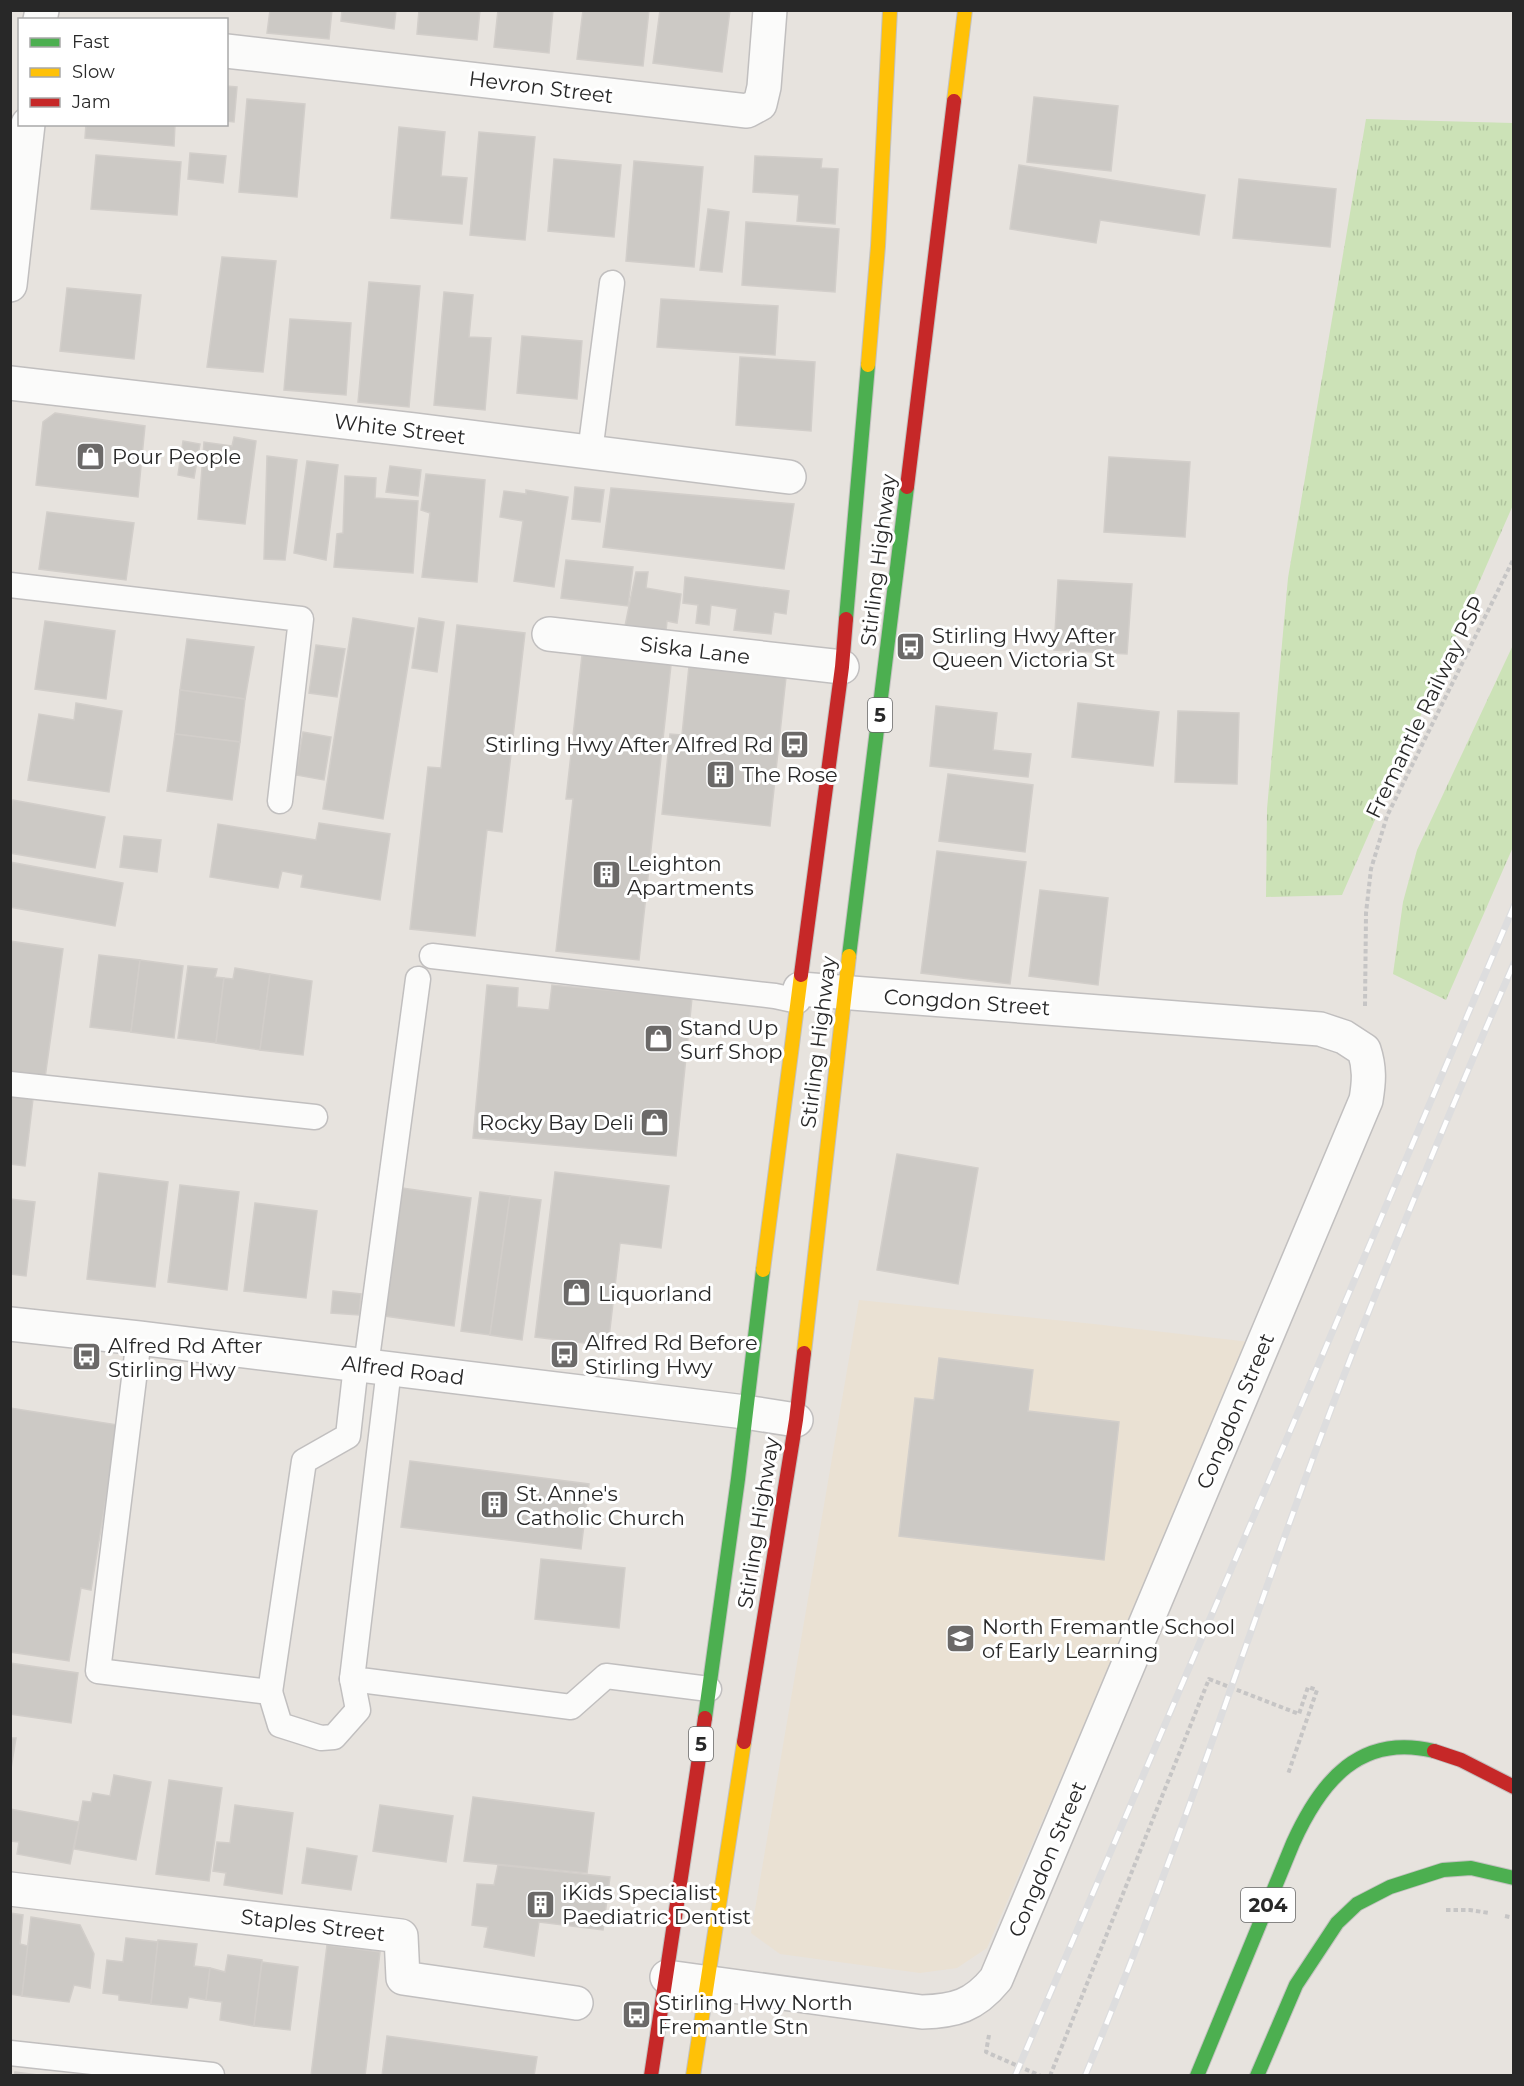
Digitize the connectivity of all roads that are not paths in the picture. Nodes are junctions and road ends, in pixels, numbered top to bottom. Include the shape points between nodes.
1 (770, 10) edge
2 (890, 10) edge
3 (965, 10) edge
4 (228, 51) edge
5 (28, 126) edge
6 (612, 283) dead end
7 (10, 285) edge
8 (10, 383) edge
9 (590, 452) junction
10 (789, 477) dead end
11 (10, 585) edge
12 (549, 634) dead end
13 (842, 667) junction
14 (280, 801) dead end
15 (432, 956) dead end
16 (418, 979) dead end
17 (844, 994) junction
18 (799, 995) junction
19 (10, 1084) edge
20 (315, 1117) dead end
21 (10, 1324) edge
22 (139, 1338) junction
23 (371, 1366) junction
24 (745, 1412) junction
25 (796, 1420) junction
26 (352, 1679) junction
27 (709, 1689) junction
28 (270, 1692) junction
29 (1514, 1787) edge
30 (1514, 1878) edge
31 (10, 1889) edge
32 (667, 1977) junction
33 (706, 1982) junction
34 (576, 2002) dead end
35 (10, 2053) edge
36 (212, 2075) edge
37 (651, 2076) edge
38 (693, 2076) edge
39 (1197, 2076) edge
40 (1257, 2076) edge

1 - 4 street, Hevron Street via 764,87 760,104 747,111
2 - 13 main road, Stirling Highway / 5 via 879,246
3 - 17 main road, Stirling Highway / 5
5 - 7 street
6 - 9 lane
8 - 9 street, White Street
9 - 10 street, White Street
11 - 14 lane via 301,620
12 - 13 street, Siska Lane
13 - 18 main road, Stirling Highway / 5
15 - 18 lane via 775,996
16 - 23 lane
17 - 18 street, Congdon Street
17 - 25 main road, Stirling Highway / 5
17 - 33 street, Congdon Street via 1320,1029 1344,1037 1364,1050 1370,1074 1366,1100 996,1979 984,1994 967,2005 922,2012
18 - 24 main road, Stirling Highway / 5
19 - 20 lane
21 - 22 street, Alfred Road
22 - 23 street, Alfred Road
22 - 28 lane via 98,1671
23 - 24 street, Alfred Road
23 - 26 lane
23 - 28 lane via 348,1436 304,1461
24 - 25 street, Alfred Road
24 - 27 main road, Stirling Highway / 5
25 - 33 main road, Stirling Highway / 5
26 - 27 lane via 571,1707 606,1676
26 - 28 lane via 358,1710 334,1737 321,1738 280,1725
27 - 32 main road, Stirling Highway / 5
29 - 39 main road, 204 via 1441,1751 1403,1746 1365,1754 1339,1772 1309,1812 1285,1863
30 - 40 main road via 1471,1868 1443,1870 1390,1887 1357,1904 1338,1923 1296,1985
31 - 34 street, Staples Street via 401,1936 403,1978
32 - 33 street, Congdon Street
32 - 37 main road, Stirling Highway / 5
33 - 38 main road, Stirling Highway / 5
35 - 36 lane

